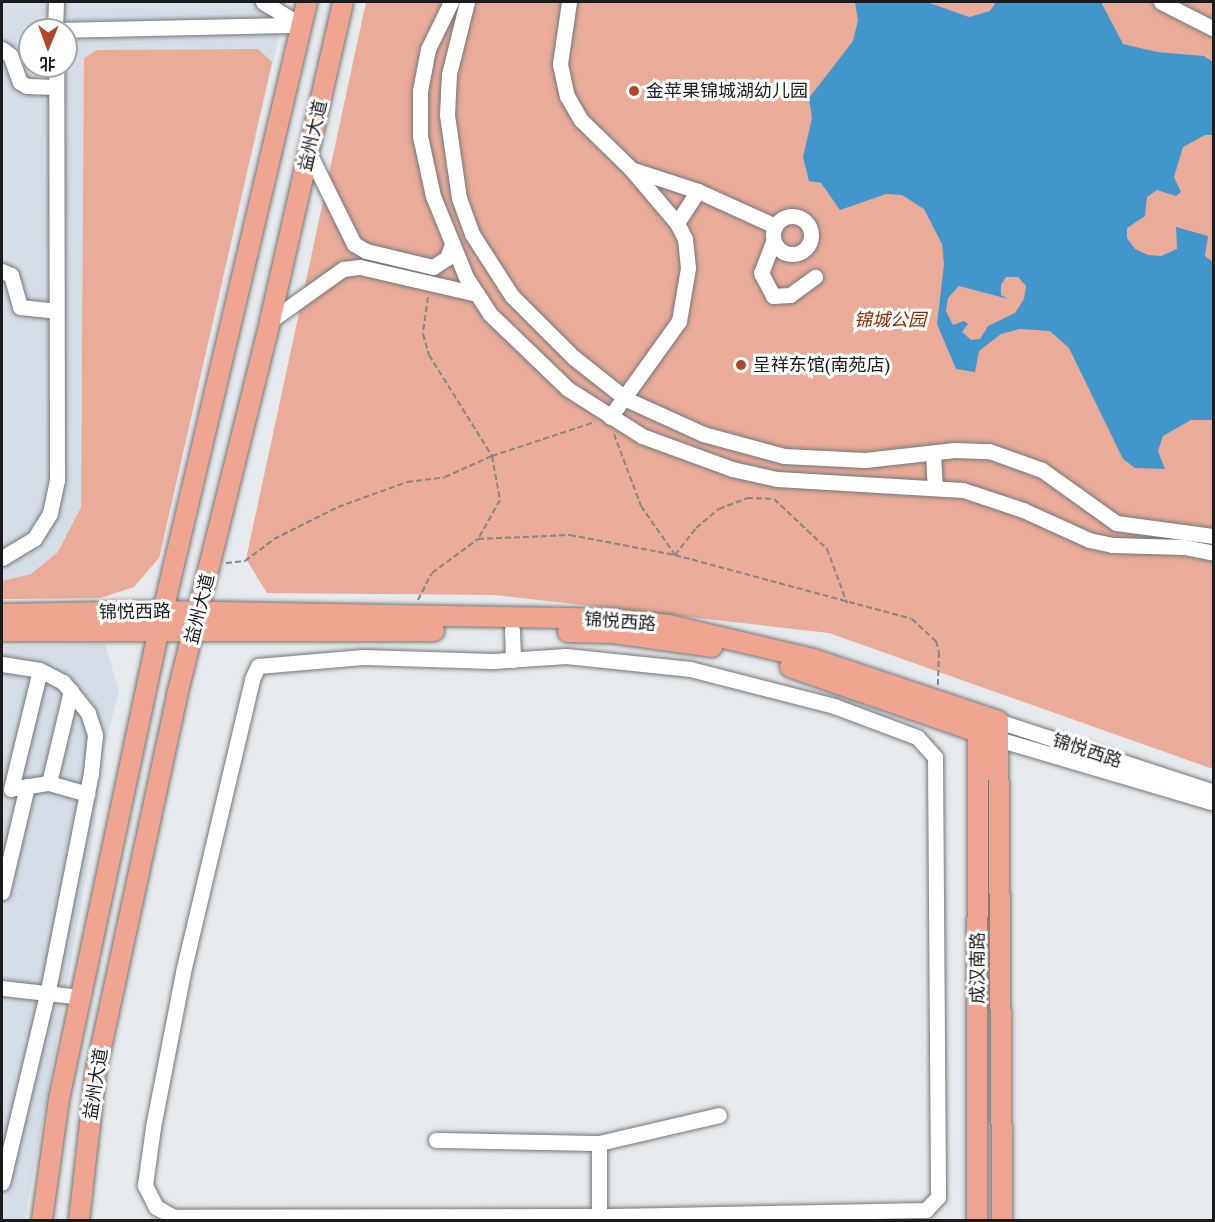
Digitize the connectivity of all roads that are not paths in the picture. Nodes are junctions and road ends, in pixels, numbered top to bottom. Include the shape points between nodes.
1 (56, 2) edge
2 (263, 2) edge
3 (307, 2) edge
4 (343, 2) edge
5 (452, 2) edge
6 (467, 2) edge
7 (569, 2) edge
8 (1161, 2) edge
9 (55, 18) edge
10 (301, 25) junction
11 (1214, 29) edge
12 (78, 30) edge
13 (2, 49) edge
14 (56, 78) edge
15 (56, 87) junction
16 (309, 153) junction
17 (631, 169) junction
18 (698, 190) junction
19 (677, 223) junction
20 (775, 226) junction
21 (773, 242) junction
22 (452, 244) junction
23 (2, 271) edge
24 (815, 277) dead end
25 (477, 294) junction
26 (56, 312) junction
27 (270, 321) junction
28 (626, 399) junction
29 (610, 417) junction
30 (933, 453) junction
31 (935, 488) junction
32 (1165, 527) junction
33 (1214, 536) edge
34 (1165, 546) junction
35 (1214, 553) edge
36 (2, 558) edge
37 (163, 611) junction
38 (200, 612) junction
39 (2, 614) edge
40 (512, 630) junction
41 (2, 631) edge
42 (159, 633) junction
43 (195, 634) junction
44 (513, 660) junction
45 (2, 664) edge
46 (40, 670) junction
47 (71, 691) junction
48 (978, 724) junction
49 (998, 730) junction
50 (49, 783) junction
51 (27, 786) junction
52 (6, 789) edge
53 (1214, 792) edge
54 (87, 794) junction
55 (1214, 803) edge
56 (2, 892) edge
57 (2, 988) edge
58 (48, 990) junction
59 (81, 997) junction
60 (719, 1115) dead end
61 (436, 1140) dead end
62 (599, 1143) junction
63 (2, 1183) edge
64 (599, 1218) edge
65 (42, 1221) edge
66 (79, 1221) edge
67 (977, 1221) edge
68 (1002, 1221) edge

1 - 9 street
2 - 10 street
3 - 10 main road, 益州大道
4 - 16 main road, 益州大道
5 - 22 street via 428,50 419,113 424,165
6 - 28 street via 449,74 447,115 459,198 472,234 512,296 573,357
7 - 17 street via 560,64 567,96 581,120
8 - 11 street
10 - 12 street
10 - 37 main road, 益州大道
13 - 15 street via 10,55 20,82
14 - 15 street
15 - 26 street
16 - 22 street via 354,244 366,251 433,267 447,258
16 - 27 main road, 益州大道
17 - 18 street
17 - 19 street
18 - 19 street
18 - 20 street
19 - 28 street via 685,239 688,268 679,321
20 - 21 street
20 - 21 street via 787,216 803,219 810,241 800,253 792,255 777,249
21 - 24 street via 761,273 773,296 790,295
22 - 25 street
23 - 26 street via 11,275 20,307
25 - 27 street via 360,267 343,269
25 - 29 street via 489,314 535,362
26 - 36 street via 57,480 50,513 34,539
27 - 38 main road, 益州大道
28 - 29 street
28 - 30 street via 703,434 784,456 865,460
29 - 31 street via 681,453 777,479
30 - 31 street
30 - 32 street via 969,449 1016,459 1042,470 1116,523
31 - 34 street via 992,498 1089,540 1112,545
32 - 33 street
32 - 34 street
34 - 35 street
37 - 38 main road, 锦悦西路
37 - 39 main road, 锦悦西路
37 - 42 main road, 益州大道
38 - 43 main road, 益州大道
38 - 48 main road, 锦悦西路 via 614,619 669,625 813,659 937,701
40 - 43 main road, 锦悦西路
40 - 44 street
40 - 48 main road, 锦悦西路 via 613,633 714,648 810,672
41 - 42 main road, 锦悦西路
42 - 43 main road, 锦悦西路
42 - 59 main road, 益州大道
43 - 66 main road, 益州大道 via 177,695 96,1071
44 - 64 street via 566,656 690,669 834,706 917,736 935,756 938,1197 926,1210
44 - 64 street via 363,657 258,666 183,972 145,1185 156,1207 174,1217
45 - 46 street
46 - 47 street
46 - 52 street
47 - 50 street
47 - 54 street via 88,713 94,735
48 - 49 main road, 锦悦西路
48 - 67 main road, 成汉南路
49 - 53 street, 锦悦西路
49 - 55 street, 锦悦西路
49 - 68 main road, 成汉南路
50 - 51 street
50 - 54 street
51 - 52 street
51 - 56 street
54 - 58 street
57 - 58 street
58 - 59 street
58 - 63 street
59 - 65 main road, 益州大道 via 59,1099
60 - 62 street
61 - 62 street
62 - 64 street

